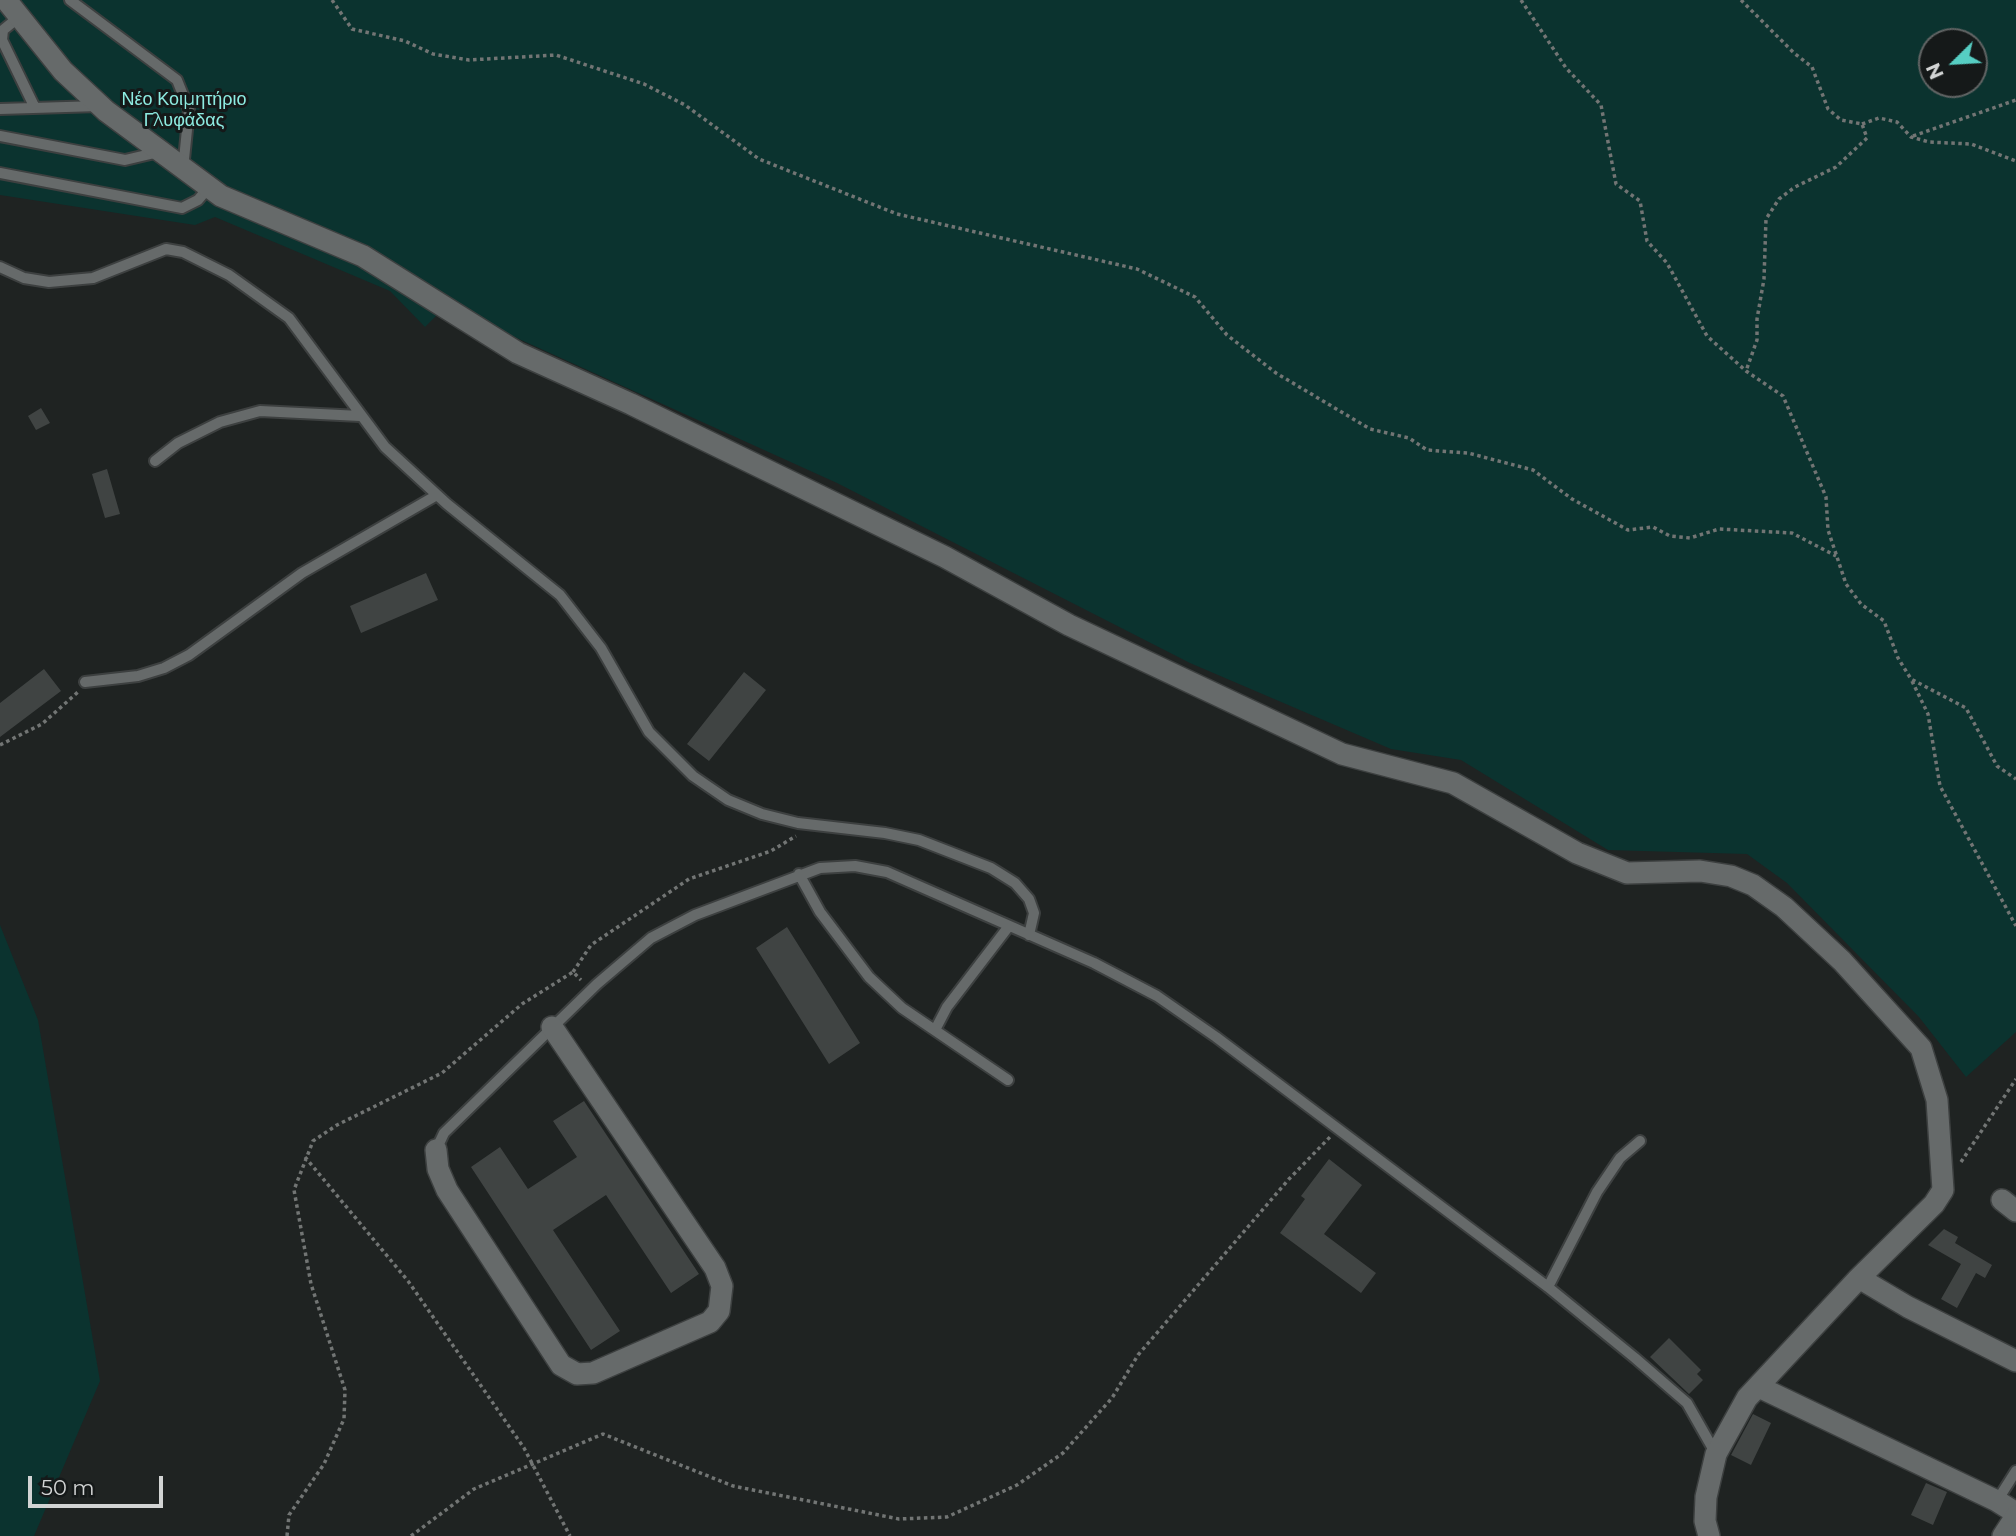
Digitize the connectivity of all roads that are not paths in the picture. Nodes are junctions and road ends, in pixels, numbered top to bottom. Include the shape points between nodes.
1 (70, 0) edge
2 (13, 8) edge
3 (101, 106) junction
4 (35, 108) junction
5 (0, 109) edge
6 (0, 136) edge
7 (159, 152) junction
8 (183, 169) junction
9 (0, 173) edge
10 (209, 187) junction
11 (0, 267) edge
12 (360, 416) junction
13 (155, 461) dead end
14 (437, 495) junction
15 (85, 682) road end
16 (799, 874) junction
17 (1009, 926) junction
18 (1029, 934) junction
19 (552, 1027) junction
20 (935, 1030) junction
21 (1009, 1080) dead end
22 (1640, 1141) dead end
23 (436, 1150) joint
24 (1859, 1278) junction
25 (1548, 1287) junction
26 (2016, 1361) edge
27 (1759, 1387) junction
28 (1716, 1454) junction
29 (2016, 1471) edge
30 (1997, 1501) junction
31 (2016, 1515) edge
32 (1709, 1536) edge
33 (2003, 1536) edge

1 - 8 lane via 177,80 189,110
2 - 3 street via 63,71
2 - 4 lane via 2,40
3 - 4 lane
3 - 7 street
4 - 5 lane
6 - 7 lane via 125,160
7 - 8 street
8 - 10 street
9 - 10 lane via 182,208 198,200
10 - 24 street via 363,256 518,353 644,410 945,557 1069,625 1342,754 1453,783 1577,853 1627,873 1700,871 1754,885 1784,906 1842,961 1921,1048 1937,1100 1943,1190
11 - 12 lane via 49,282 93,278 166,249 183,251 229,275 289,317
12 - 13 lane via 260,411 220,422 178,443
12 - 14 lane via 385,447
14 - 15 lane via 302,573 189,655 138,676
14 - 18 lane via 559,595 601,648 649,732 693,776 751,809 805,824 919,840 991,868 1015,883 1029,899 1034,913
16 - 17 lane via 855,866 887,873
16 - 19 lane via 695,915 651,938
16 - 20 lane via 820,912 869,977 902,1008
17 - 18 lane
17 - 20 lane via 947,1007
18 - 25 lane via 1157,996
19 - 23 lane via 444,1133
19 - 23 street via 715,1268 722,1286 719,1311 710,1322 593,1373 577,1374 561,1364 447,1190
20 - 21 lane
22 - 25 lane via 1620,1158 1597,1192
24 - 26 street
24 - 27 street
25 - 28 lane via 1687,1403
27 - 28 street via 1747,1398
27 - 30 street
28 - 32 street via 1706,1497 1704,1521
29 - 30 lane
30 - 31 street
31 - 33 street

